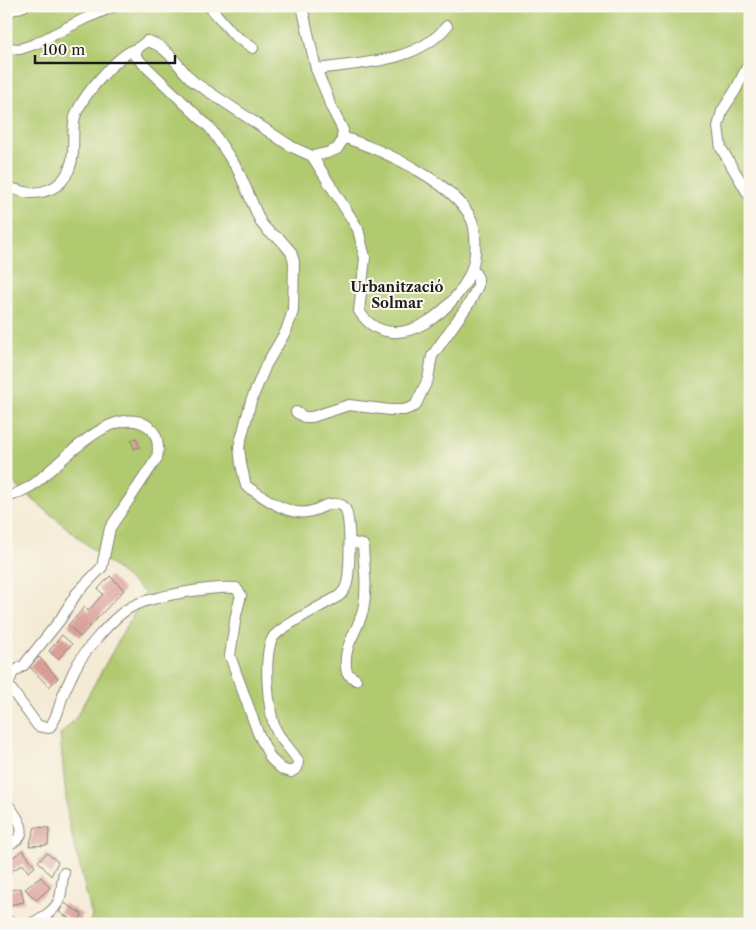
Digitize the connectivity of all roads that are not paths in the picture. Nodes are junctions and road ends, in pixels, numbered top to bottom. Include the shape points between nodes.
1 (24, 6) edge
2 (115, 6) edge
3 (209, 6) edge
4 (302, 6) edge
5 (6, 12) edge
6 (447, 26) dead end
7 (6, 48) edge
8 (138, 48) junction
9 (253, 48) dead end
10 (750, 61) edge
11 (316, 69) junction
12 (342, 137) junction
13 (312, 156) junction
14 (6, 187) edge
15 (750, 197) edge
16 (472, 268) junction
17 (296, 412) dead end
18 (6, 498) edge
19 (350, 542) junction
20 (10, 674) edge
21 (356, 680) dead end
22 (6, 802) edge
23 (6, 845) edge
24 (64, 873) dead end
25 (6, 920) edge
26 (16, 924) edge
27 (31, 924) edge

1 - 5 street
2 - 7 street via 36,44 20,49
3 - 9 street via 234,35
4 - 11 street
6 - 11 street via 440,35 415,50 387,59
8 - 13 street via 147,41 155,42 194,82 284,142
8 - 14 street via 122,56 110,68 92,88 75,117 69,172 58,186 31,193
8 - 19 street via 135,56 211,129 238,170 261,222 291,252 294,262 293,311 266,365 239,447 246,486 290,512 311,512 336,503 344,507
10 - 15 street via 722,111 718,127 721,148
11 - 12 street via 343,130
12 - 13 street via 337,149
12 - 16 street via 386,152 443,186 461,203 474,225
13 - 16 street via 358,230 365,258 359,311 365,321 388,332 405,332 423,325 454,298
16 - 17 street via 478,278 478,286 432,356 428,379 415,406 390,410 349,405 312,417
18 - 20 street via 33,484 86,439 108,426 125,420 147,426 154,432 159,445 157,458 110,528 102,567 76,594 24,665
19 - 20 street via 346,587 339,596 284,628 273,637 269,647 267,670 275,729 298,761 297,768 291,772 271,759 230,656 241,596 236,588 169,595 131,608 81,657 54,723 49,728 38,726 8,685
19 - 21 street via 363,545 366,573 362,612 345,658 347,673
22 - 23 street via 22,829 14,843
24 - 27 street via 57,905
25 - 26 street

